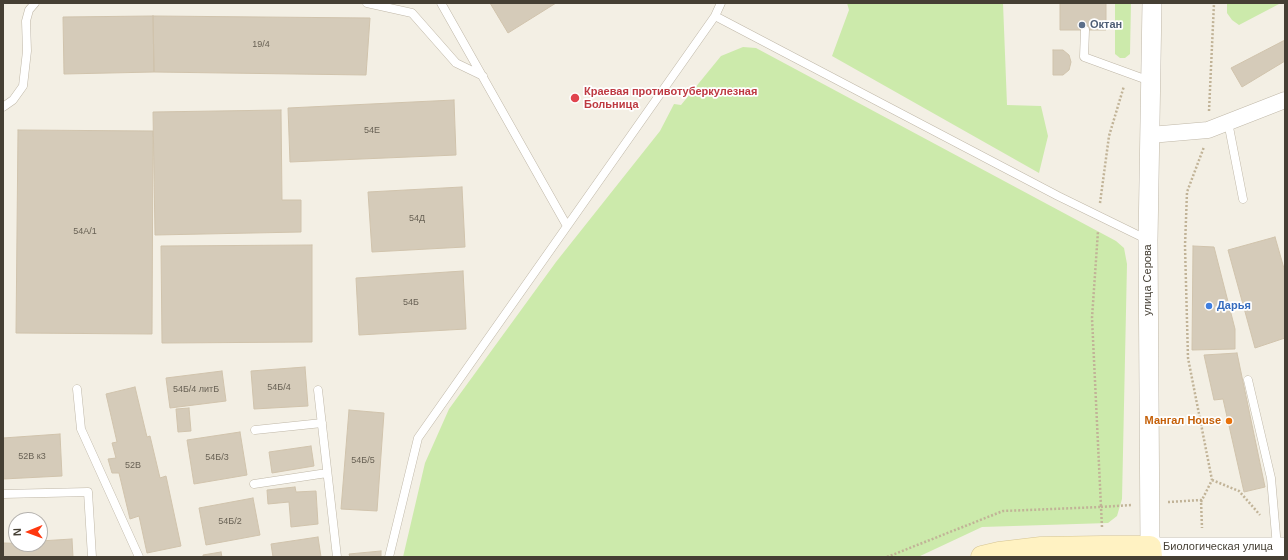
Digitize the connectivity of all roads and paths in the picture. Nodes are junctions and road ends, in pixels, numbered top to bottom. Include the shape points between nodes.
1 (35, 3) edge
2 (367, 3) edge
3 (441, 3) edge
4 (721, 3) edge
5 (1152, 3) edge
6 (1214, 3) edge
7 (715, 16) junction
8 (1085, 30) dead end
9 (1128, 73) junction
10 (482, 76) junction
11 (1151, 82) junction
12 (1285, 100) edge
13 (3, 107) edge
14 (1228, 122) junction
15 (1208, 130) junction
16 (1150, 135) junction
17 (1243, 199) dead end
18 (1099, 215) junction
19 (567, 226) junction
20 (1148, 240) junction
21 (1248, 380) dead end
22 (77, 390) dead end
23 (318, 390) dead end
24 (322, 423) junction
25 (255, 430) dead end
26 (328, 473) junction
27 (1212, 480) junction
28 (254, 484) dead end
29 (3, 494) edge
30 (1201, 502) dead end
31 (1275, 525) junction
32 (1281, 547) edge
33 (1150, 552) edge
34 (92, 557) edge
35 (138, 557) edge
36 (337, 557) edge
37 (389, 557) edge
38 (887, 557) edge
39 (982, 557) edge

1 - 13 lane via 29,10 26,21 27,51 23,86 13,100
2 - 10 lane via 412,13 456,64
3 - 10 lane
4 - 7 lane
5 - 11 street, улица Серова
6 - 15 path
7 - 18 lane
7 - 19 lane
8 - 9 lane via 1084,56
9 - 11 lane
9 - 18 path via 1109,136
10 - 19 lane
11 - 16 street, улица Серова
12 - 14 street
14 - 15 street
14 - 17 lane
15 - 16 street
15 - 27 path via 1202,157 1187,192 1185,246 1188,358
16 - 20 street, улица Серова
18 - 20 lane
18 - 38 path via 1092,318 1102,507 1003,511
19 - 37 lane via 418,438
20 - 33 street, улица Серова
21 - 31 lane via 1271,478
22 - 35 lane via 81,428
23 - 24 lane
24 - 25 lane
24 - 26 lane
26 - 28 lane
26 - 36 lane
27 - 30 path
27 - 31 path via 1239,491 1257,514
29 - 34 lane via 88,492
31 - 32 lane
32 - 33 street, Биологическая улица
33 - 39 main road via 1041,548

